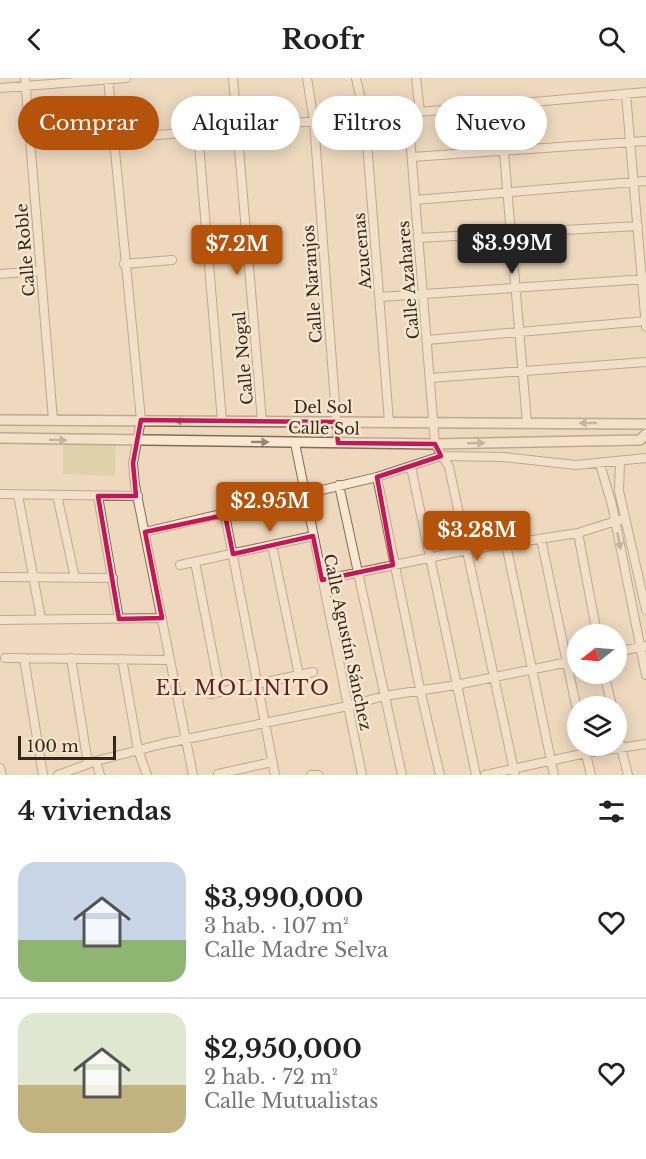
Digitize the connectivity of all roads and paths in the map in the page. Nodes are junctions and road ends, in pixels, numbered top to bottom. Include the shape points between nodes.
1 (126, 78) edge
2 (233, 78) edge
3 (307, 78) edge
4 (356, 78) edge
5 (416, 78) edge
6 (108, 79) edge
7 (25, 82) edge
8 (0, 88) edge
9 (646, 92) edge
10 (626, 94) junction
11 (109, 96) edge
12 (234, 96) edge
13 (360, 96) edge
14 (418, 96) edge
15 (547, 101) edge
16 (312, 109) edge
17 (646, 141) edge
18 (631, 142) junction
19 (114, 150) edge
20 (199, 150) edge
21 (239, 150) edge
22 (316, 150) edge
23 (368, 150) edge
24 (411, 150) edge
25 (504, 151) junction
26 (411, 157) junction
27 (634, 182) junction
28 (646, 182) edge
29 (508, 192) junction
30 (415, 200) junction
31 (639, 226) junction
32 (511, 233) junction
33 (418, 238) junction
34 (172, 260) dead end
35 (124, 264) junction
36 (40, 271) junction
37 (0, 274) edge
38 (645, 279) edge
39 (516, 288) junction
40 (423, 294) junction
41 (380, 297) junction
42 (646, 321) edge
43 (646, 327) edge
44 (519, 330) junction
45 (427, 340) junction
46 (646, 362) edge
47 (523, 371) junction
48 (430, 378) junction
49 (0, 420) edge
50 (53, 420) junction
51 (141, 420) junction
52 (222, 421) junction
53 (262, 421) junction
54 (336, 422) junction
55 (389, 422) junction
56 (434, 422) junction
57 (527, 423) junction
58 (646, 424) edge
59 (646, 434) edge
60 (0, 438) edge
61 (138, 441) junction
62 (295, 443) junction
63 (338, 443) junction
64 (435, 444) junction
65 (441, 456) junction
66 (646, 458) edge
67 (620, 462) junction
68 (600, 464) junction
69 (411, 467) junction
70 (377, 477) junction
71 (339, 485) junction
72 (620, 491) junction
73 (0, 495) edge
74 (18, 495) junction
75 (57, 495) junction
76 (304, 495) junction
77 (98, 496) junction
78 (138, 496) junction
79 (612, 505) junction
80 (225, 515) junction
81 (625, 518) junction
82 (615, 521) junction
83 (145, 532) junction
84 (578, 533) junction
85 (313, 536) junction
86 (541, 539) junction
87 (506, 544) junction
88 (272, 545) junction
89 (467, 550) junction
90 (233, 554) junction
91 (429, 558) junction
92 (195, 562) junction
93 (180, 565) dead end
94 (393, 566) junction
95 (358, 573) junction
96 (0, 577) edge
97 (33, 577) junction
98 (75, 578) junction
99 (113, 578) junction
100 (322, 580) junction
101 (646, 610) edge
102 (162, 618) junction
103 (41, 619) junction
104 (118, 619) junction
105 (0, 620) edge
106 (595, 624) edge
107 (643, 647) edge
108 (627, 650) edge
109 (5, 658) dead end
110 (24, 658) junction
111 (71, 658) junction
112 (122, 659) junction
113 (170, 660) junction
114 (566, 663) junction
115 (531, 670) junction
116 (313, 672) dead end
117 (299, 675) junction
118 (646, 675) edge
119 (494, 678) junction
120 (257, 684) junction
121 (456, 685) junction
122 (420, 689) junction
123 (220, 692) junction
124 (210, 694) dead end
125 (384, 696) junction
126 (573, 696) edge
127 (348, 706) junction
128 (265, 723) junction
129 (186, 739) junction
130 (646, 744) edge
131 (627, 746) edge
132 (138, 750) junction
133 (567, 755) edge
134 (587, 756) edge
135 (623, 756) edge
136 (550, 760) junction
137 (92, 762) junction
138 (272, 762) junction
139 (0, 768) edge
140 (236, 772) edge
141 (514, 772) edge
142 (218, 774) edge
143 (2, 775) edge
144 (43, 775) edge
145 (58, 775) edge
146 (100, 775) edge
147 (147, 775) edge
148 (193, 775) edge
149 (275, 775) edge
150 (312, 775) edge
151 (318, 775) edge
152 (362, 775) edge
153 (402, 775) edge
154 (440, 775) edge
155 (476, 775) edge
156 (485, 775) edge
157 (554, 775) edge
158 (591, 775) edge
159 (628, 775) edge

1 - 6 street
2 - 12 street, Calle Nogal
3 - 16 street, Calle Naranjos
4 - 13 street, Azucenas
5 - 14 street
6 - 7 street
6 - 11 street
7 - 8 street
7 - 36 street, Calle Roble
9 - 10 street
10 - 15 street
10 - 18 street
17 - 18 street
18 - 25 street
18 - 27 street
19 - 35 street
20 - 52 street
21 - 53 street, Calle Nogal
22 - 54 street, Calle Naranjos
23 - 41 street, Azucenas
24 - 26 street, Calle Azahares
25 - 26 street
25 - 29 street
26 - 30 street, Calle Azahares
27 - 28 street
27 - 29 street
27 - 31 street
29 - 30 street
29 - 32 street
30 - 33 street, Calle Azahares
31 - 32 street
31 - 38 street
32 - 33 street
32 - 39 street
33 - 40 street, Calle Azahares
34 - 35 street
35 - 51 street
36 - 37 street
36 - 50 street, Calle Roble
38 - 39 street
38 - 42 street
39 - 40 street
39 - 44 street
40 - 41 street
40 - 45 street, Calle Azahares
41 - 55 street, Azucenas
42 - 43 street
42 - 44 street
44 - 45 street
44 - 47 street
45 - 48 street, Calle Azahares
46 - 47 street
47 - 48 street
47 - 57 street
48 - 56 street, Calle Azahares
49 - 50 street, Del Sol
50 - 51 street, Del Sol
52 -> 51 street, Del Sol
51 - 61 street
52 - 53 street, Del Sol
53 - 54 street, Del Sol
54 - 55 street, Del Sol
54 - 63 street, Calle Naranjos
55 - 56 street, Del Sol
56 - 57 street, Del Sol
56 - 64 street, Calle Azahares
58 -> 57 street, Del Sol
64 -> 59 street, Calle Sol via 640,440
60 -> 61 street, Calle Sol
61 -> 62 street, Calle Sol
61 - 78 street via 134,463
62 - 63 street, Calle Sol
62 - 76 street, Calle Agustín Sánchez
63 - 64 street, Calle Sol
64 - 65 street
65 - 68 street
65 - 69 street
65 - 89 street via 449,467
66 - 67 street
67 - 68 street
67 - 72 street
68 - 79 street
69 - 70 street
69 - 91 street
70 - 71 street
70 - 94 street
71 - 76 street
71 - 95 street
72 - 79 street
72 - 81 street
73 - 74 street
74 - 75 street
74 - 97 street
75 - 77 street
75 - 98 street
76 - 80 street
76 - 85 street, Calle Agustín Sánchez
77 - 78 street
77 - 99 street
78 - 83 street
79 - 82 street
80 - 83 street
80 - 90 street
81 - 82 street
81 - 101 street
82 - 84 street
82 -> 107 street
83 - 102 street
84 - 86 street
84 - 106 street
85 - 88 street
85 - 100 street, Calle Agustín Sánchez
86 - 87 street
86 - 114 street
87 - 89 street
87 - 115 street
88 - 90 street
88 - 117 street
89 - 91 street
89 - 119 street
90 - 92 street
90 - 120 street
91 - 94 street
91 - 121 street
92 - 93 street
92 - 123 street
94 - 95 street
94 - 122 street
95 - 100 street
95 - 125 street
96 - 97 street
97 - 98 street
97 - 103 street
98 - 99 street
99 - 104 street
100 - 127 street, Calle Agustín Sánchez
102 - 104 street
102 - 113 street
103 - 104 street
103 - 105 street
107 - 108 street
107 - 118 street
109 - 110 street
110 - 111 street
110 - 144 street
111 - 112 street
111 - 137 street
112 - 113 street
112 - 132 street
113 - 129 street
114 - 115 street
114 - 126 street
115 - 119 street
115 - 136 street
116 - 117 street
117 - 120 street
119 - 121 street
119 - 141 street
120 - 123 street
120 - 128 street
121 - 122 street
121 - 155 street
122 - 125 street
122 - 154 street
123 - 124 street
125 - 127 street
125 - 153 street
127 - 128 street
127 - 152 street, Calle Agustín Sánchez
128 - 129 street
128 - 138 street
129 - 132 street
129 - 148 street
130 - 131 street
132 - 137 street
132 - 147 street
133 - 136 street
134 - 158 street
135 - 159 street
136 - 141 street
136 - 157 street
137 - 145 street
137 - 146 street
138 - 140 street
138 - 149 street
139 - 143 street
140 - 142 street
141 - 156 street
150 - 151 street

